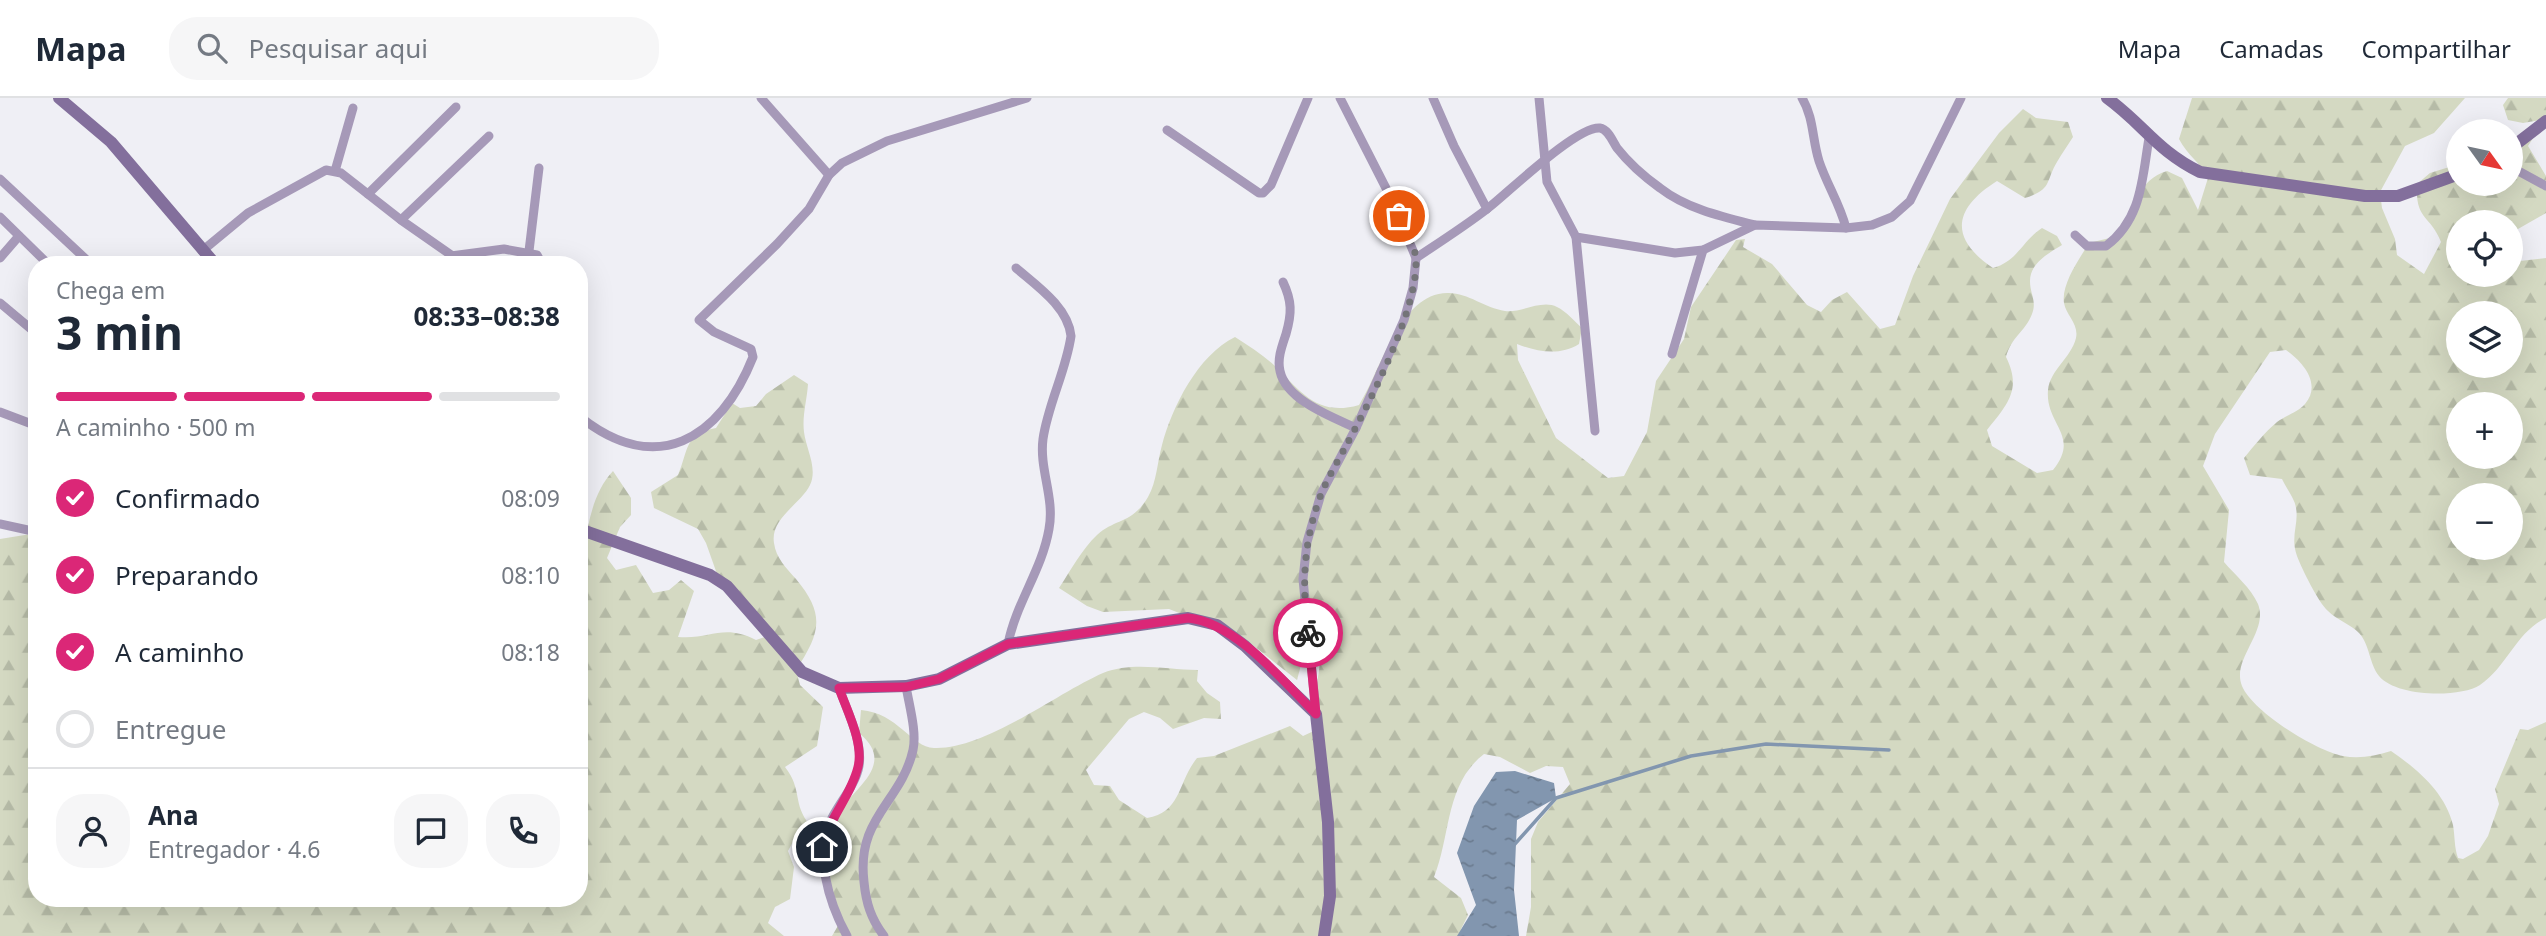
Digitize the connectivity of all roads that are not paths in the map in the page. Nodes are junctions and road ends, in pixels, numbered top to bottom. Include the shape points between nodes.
1 (59, 98) edge
2 (761, 98) edge
3 (1027, 98) edge
4 (1308, 98) edge
5 (1340, 98) edge
6 (1433, 98) edge
7 (1539, 98) edge
8 (1802, 98) edge
9 (1961, 98) edge
10 (2107, 98) edge
11 (456, 107) dead end
12 (353, 108) dead end
13 (2546, 121) edge
14 (1167, 131) dead end
15 (489, 136) dead end
16 (2149, 138) junction
17 (2524, 138) edge
18 (1543, 161) junction
19 (539, 168) dead end
20 (335, 171) junction
21 (2524, 174) edge
22 (830, 175) junction
23 (0, 179) edge
24 (2446, 179) edge
25 (2546, 186) edge
26 (368, 194) junction
27 (1487, 209) junction
28 (0, 217) edge
29 (401, 220) junction
30 (1755, 225) junction
31 (1846, 228) junction
32 (2075, 235) dead end
33 (19, 236) junction
34 (1576, 237) junction
35 (1703, 250) junction
36 (202, 251) junction
37 (529, 251) junction
38 (40, 256) edge
39 (82, 256) edge
40 (207, 256) edge
41 (451, 256) joint
42 (538, 256) edge
43 (0, 258) edge
44 (1416, 258) junction
45 (1016, 268) dead end
46 (1283, 282) dead end
47 (0, 303) edge
48 (28, 326) edge
49 (1672, 354) dead end
50 (0, 412) edge
51 (28, 423) edge
52 (588, 423) edge
53 (1356, 428) junction
54 (1595, 431) dead end
55 (0, 524) edge
56 (28, 530) edge
57 (588, 532) edge
58 (1008, 644) junction
59 (906, 687) junction
60 (839, 688) junction
61 (1316, 714) junction
62 (847, 936) edge
63 (884, 936) edge
64 (1324, 936) edge

1 - 36 street via 111,142
2 - 22 street
3 - 22 street via 887,141 842,163
4 - 14 street via 1271,185 1263,193
5 - 44 street
6 - 27 street
7 - 18 street
8 - 31 street via 1811,112 1818,157 1840,203
9 - 31 street via 1910,201 1892,217
10 - 16 street
11 - 26 street
12 - 20 street
13 - 17 street
15 - 29 street
16 - 24 street via 2200,172 2365,196 2398,196
16 - 32 street via 2139,200 2127,225 2106,246 2087,246
18 - 27 street
18 - 30 street via 1586,132 1603,129 1661,189 1721,217
18 - 34 street via 1546,182
19 - 37 street
20 - 26 street
20 - 36 street via 320,172 292,186 248,213
21 - 25 street
22 - 52 street via 809,209 699,320 753,353 749,367 705,429 688,441 644,448
23 - 39 street
26 - 29 street
27 - 44 street
28 - 33 street
29 - 41 street
30 - 31 street
30 - 35 street
33 - 38 street
33 - 43 street
34 - 35 street via 1651,251
34 - 54 street
35 - 49 street
36 - 40 street
37 - 41 street via 504,249
37 - 42 street
44 - 53 street via 1404,320
45 - 58 street via 1057,306 1070,323 1071,336 1043,437 1050,527
46 - 53 street via 1292,305 1280,355 1283,381 1323,413
47 - 48 street
50 - 51 street
53 - 61 street via 1321,494 1307,542 1303,579
55 - 56 street
57 - 60 street via 710,575 727,586 802,672
58 - 59 street via 939,679
58 - 61 street via 1144,622 1203,619 1245,646
59 - 60 street
59 - 63 street via 914,746 909,765 864,844 866,898 872,921
60 - 62 street via 858,743 859,766 822,847 838,920
61 - 64 street via 1328,822 1330,896

